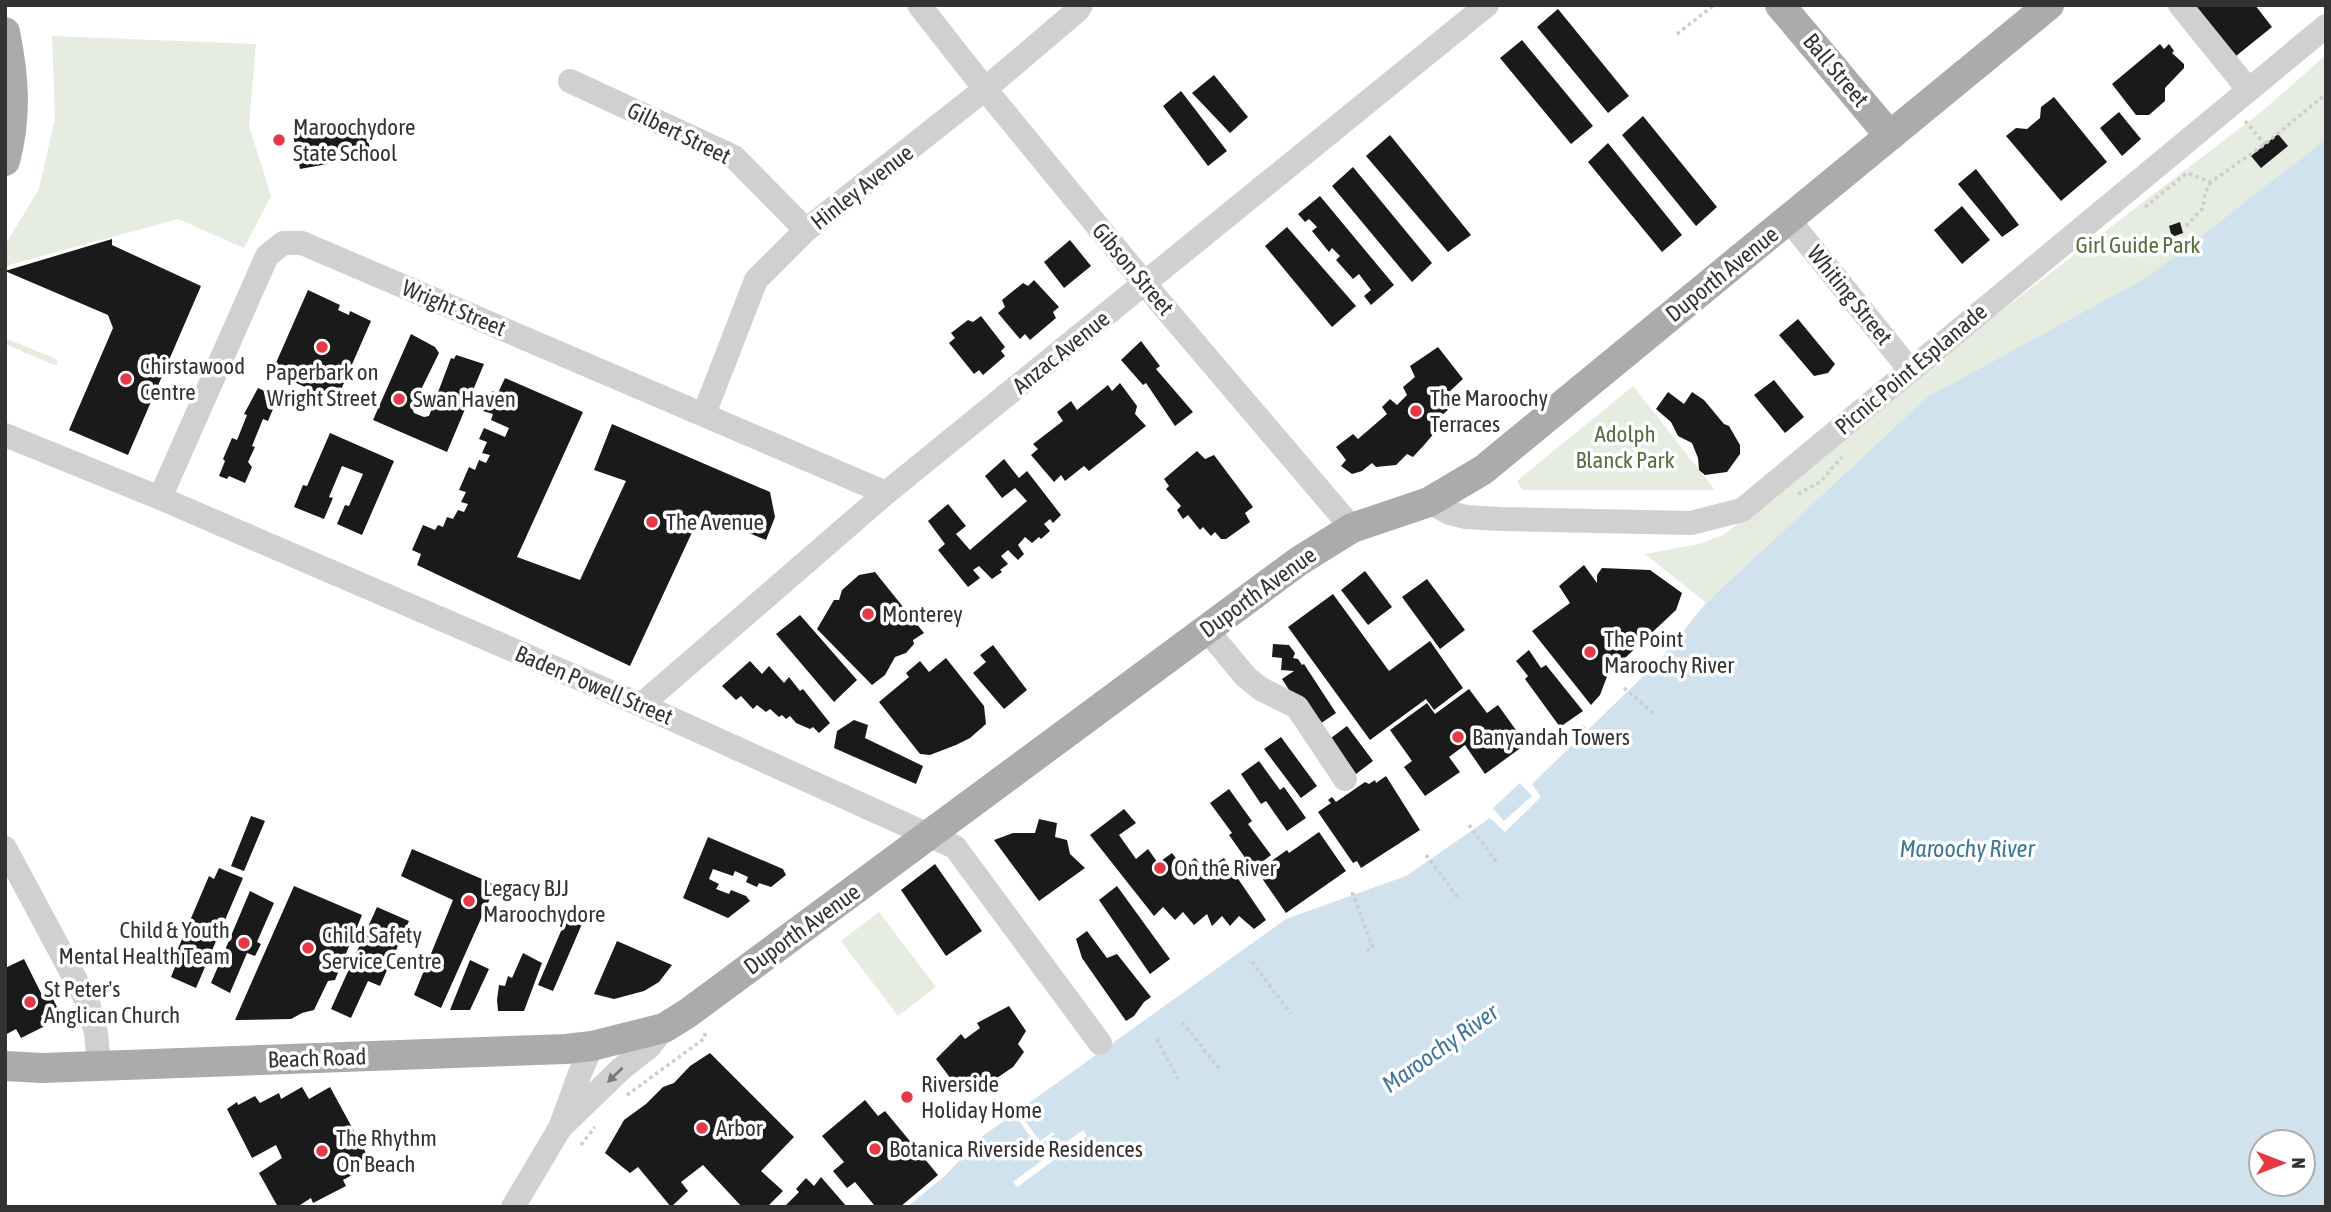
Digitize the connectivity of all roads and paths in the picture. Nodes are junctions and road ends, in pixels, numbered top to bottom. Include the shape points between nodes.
1 (919, 5) edge
2 (1081, 5) edge
3 (1487, 5) edge
4 (1714, 5) edge
5 (1780, 5) edge
6 (2049, 5) edge
7 (2180, 5) edge
8 (2326, 26) edge
9 (5, 32) edge
10 (1677, 34) dead end
11 (570, 81) dead end
12 (985, 89) junction
13 (2248, 89) junction
14 (2326, 94) edge
15 (1890, 136) junction
16 (5, 161) edge
17 (2211, 182) junction
18 (2144, 208) dead end
19 (1789, 220) junction
20 (2186, 226) dead end
21 (806, 230) junction
22 (1145, 284) junction
23 (1910, 370) junction
24 (704, 414) junction
25 (5, 435) edge
26 (1847, 451) dead end
27 (886, 493) junction
28 (160, 498) junction
29 (1788, 499) dead end
30 (1429, 502) junction
31 (1352, 528) junction
32 (1206, 629) junction
33 (1624, 688) dead end
34 (641, 705) junction
35 (1656, 715) dead end
36 (1582, 726) dead end
37 (1603, 751) dead end
38 (1345, 779) dead end
39 (1469, 825) dead end
40 (929, 834) junction
41 (5, 848) edge
42 (1426, 855) dead end
43 (1498, 864) dead end
44 (1352, 892) dead end
45 (1458, 898) dead end
46 (1364, 951) dead end
47 (1252, 962) dead end
48 (1291, 1014) dead end
49 (1182, 1022) dead end
50 (705, 1027) dead end
51 (664, 1028) junction
52 (1157, 1039) dead end
53 (1100, 1043) dead end
54 (592, 1046) junction
55 (5, 1066) edge
56 (99, 1066) junction
57 (42, 1068) junction
58 (1220, 1071) dead end
59 (5, 1075) edge
60 (1178, 1079) dead end
61 (625, 1097) dead end
62 (602, 1117) dead end
63 (560, 1128) junction
64 (581, 1145) dead end
65 (513, 1207) edge

1 - 12 street, Gibson Street
2 - 12 street, Hinley Avenue
3 - 22 street, Anzac Avenue
4 - 10 path
5 - 15 main road, Ball Street
6 - 15 main road, Duporth Avenue
7 - 13 street
8 - 13 street, Picnic Point Esplanade
9 - 16 main road via 14,109
11 - 21 street, Gilbert Street via 734,157
12 - 21 street, Hinley Avenue
12 - 22 street, Gibson Street
13 - 23 street, Picnic Point Esplanade
14 - 17 path
15 - 19 main road, Duporth Avenue
17 - 18 path via 2187,173
17 - 20 path via 2203,208
19 - 23 street, Whiting Street
19 - 30 main road, Duporth Avenue via 1483,470
21 - 24 street, Hinley Avenue via 756,280
22 - 27 street, Anzac Avenue
22 - 31 street, Gibson Street
23 - 30 street, Picnic Point Esplanade via 1742,510 1691,523 1555,520 1466,517
24 - 27 street, Wright Street
24 - 28 street, Wright Street via 302,243 283,243 267,256
25 - 28 street, Baden Powell Street
26 - 29 path via 1820,482
27 - 34 street, Anzac Avenue
28 - 34 street, Baden Powell Street
30 - 31 main road, Duporth Avenue
31 - 32 main road, Duporth Avenue
32 - 38 street via 1246,677 1297,708
32 - 40 main road, Duporth Avenue
33 - 35 path
34 - 40 street, Baden Powell Street
36 - 37 path
39 - 43 path
40 - 51 main road, Duporth Avenue
40 - 53 street, Baden Powell Street via 955,847
41 - 56 street via 88,1003
42 - 45 path
44 - 46 path via 1373,948
47 - 48 path
49 - 58 path
50 - 61 path via 705,1038
51 - 54 main road, Duporth Avenue
51 -> 63 street
52 - 60 path
54 - 56 main road, Beach Road
54 - 63 street
55 - 57 main road, Beach Road
56 - 57 main road, Beach Road
57 - 59 main road, Beach Road
62 - 64 path
63 - 65 street

